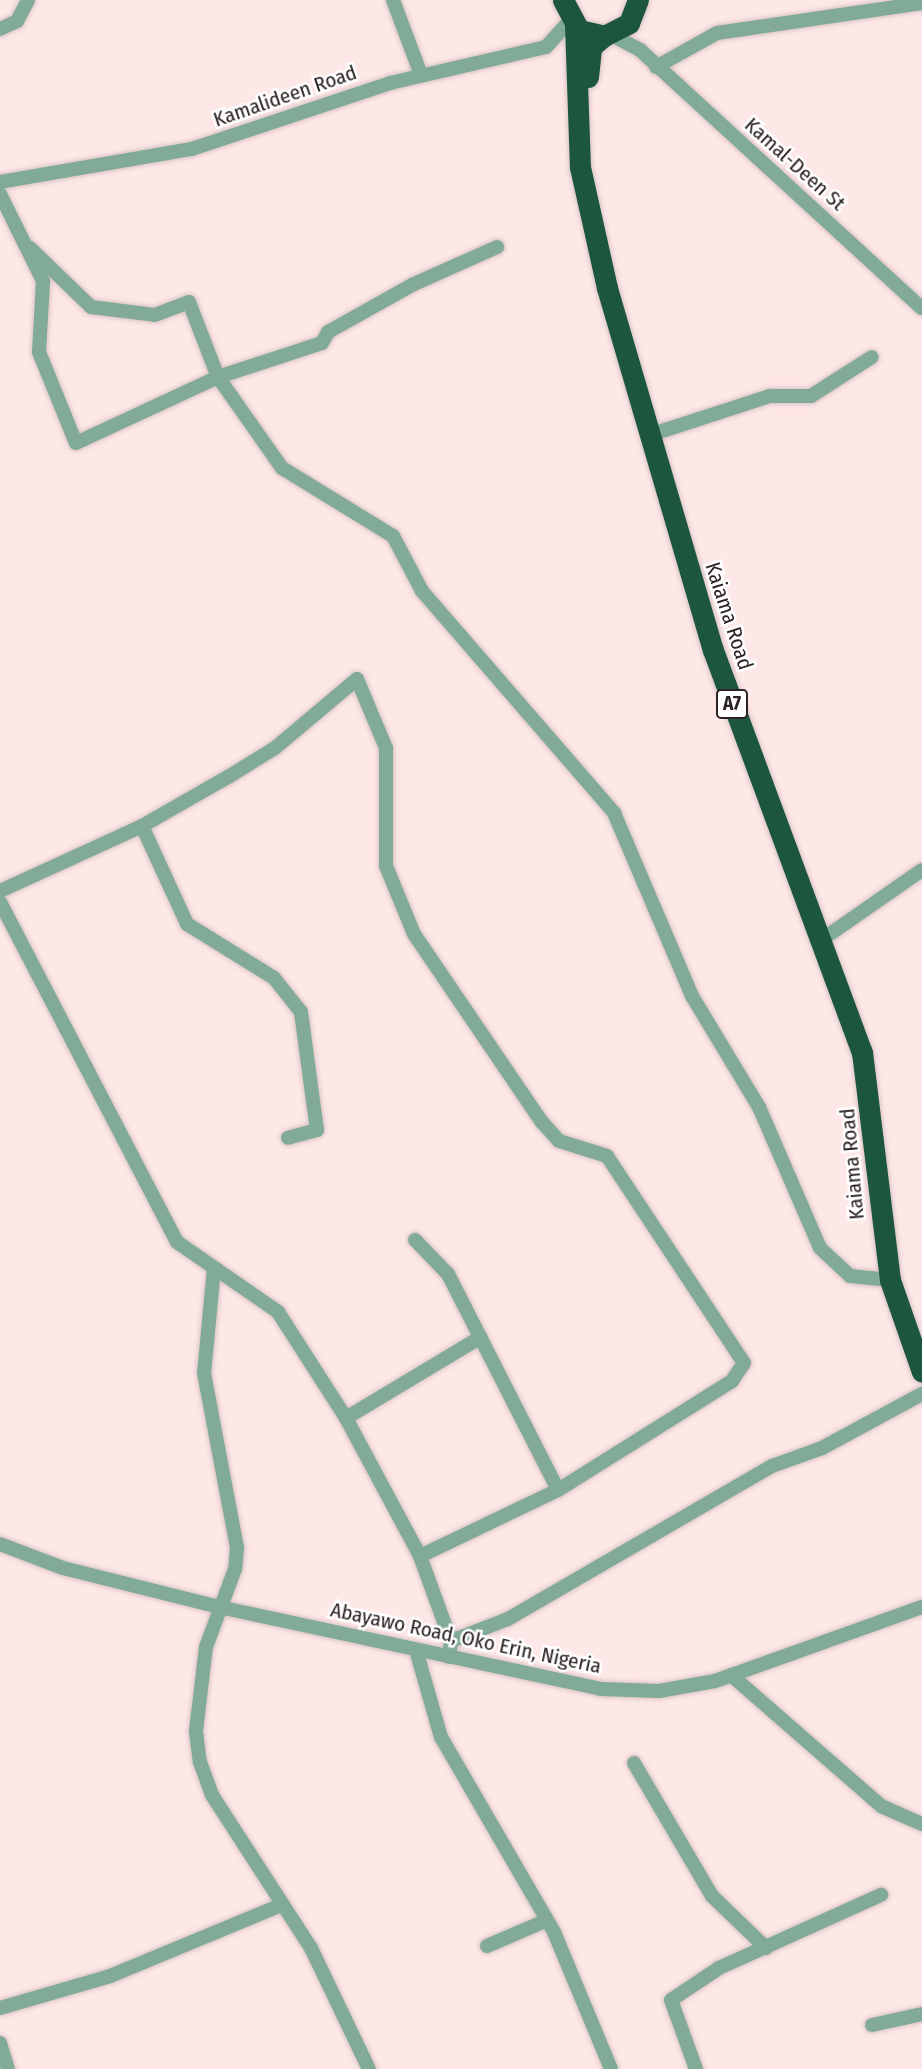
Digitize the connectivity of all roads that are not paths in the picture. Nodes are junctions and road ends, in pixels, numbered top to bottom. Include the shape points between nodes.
1 (28, 0) edge
2 (393, 0) edge
3 (922, 3) edge
4 (637, 6) edge
5 (569, 15) edge
6 (0, 29) edge
7 (607, 35) junction
8 (640, 50) junction
9 (656, 67) junction
10 (421, 75) junction
11 (0, 182) edge
12 (0, 194) edge
13 (498, 247) dead end
14 (30, 248) junction
15 (922, 308) edge
16 (872, 357) dead end
17 (218, 377) junction
18 (659, 432) junction
19 (142, 826) junction
20 (922, 870) edge
21 (0, 891) edge
22 (0, 902) edge
23 (830, 934) junction
24 (288, 1138) dead end
25 (415, 1240) dead end
26 (214, 1268) junction
27 (890, 1280) junction
28 (481, 1337) junction
29 (922, 1344) edge
30 (922, 1372) edge
31 (922, 1394) edge
32 (346, 1418) junction
33 (558, 1490) junction
34 (0, 1544) edge
35 (420, 1556) junction
36 (219, 1607) junction
37 (922, 1607) edge
38 (452, 1641) junction
39 (416, 1650) junction
40 (449, 1657) junction
41 (731, 1675) junction
42 (634, 1763) dead end
43 (922, 1824) edge
44 (881, 1895) dead end
45 (281, 1905) junction
46 (545, 1921) junction
47 (487, 1946) dead end
48 (766, 1948) junction
49 (0, 2008) edge
50 (922, 2014) edge
51 (872, 2025) dead end
52 (0, 2043) edge
53 (8, 2069) edge
54 (369, 2069) edge
55 (611, 2069) edge
56 (696, 2069) edge

1 - 6 street via 17,21
2 - 10 street
3 - 9 street via 717,33
4 - 7 highway
4 - 8 street
5 - 7 highway
5 - 10 street, Kamalideen Road via 546,47
5 - 27 highway, Kaiama Road / A7 via 578,156 598,251 713,650 862,1052
7 - 8 street
7 - 18 highway, Kaiama Road / A7 via 594,42 588,61 590,169
8 - 9 street, Kamal-Deen St
9 - 15 street, Kamal-Deen St
10 - 11 street, Kamalideen Road via 192,149
12 - 14 street
13 - 17 street via 414,284 328,332 322,343
14 - 17 street via 91,307 155,315 189,302
14 - 17 street via 46,298 39,352 76,443
16 - 18 street via 811,396 770,396
17 - 27 street via 282,468 393,536 422,590 614,813 692,996 759,1107 820,1248 850,1276
18 - 23 highway, Kaiama Road / A7 via 757,748
19 - 21 street
19 - 24 street via 187,924 274,978 301,1012 317,1130
19 - 33 street via 275,748 357,679 386,748 386,866 414,934 542,1122 559,1140 607,1156 744,1363 733,1381
20 - 23 street
22 - 26 street via 162,1217 186,1251
23 - 29 highway, Kaiama Road / A7 via 874,1054 899,1271
25 - 28 street via 448,1274
26 - 32 street via 278,1312
26 - 36 street via 204,1373 237,1548
27 - 30 highway, Kaiama Road / A7
28 - 32 street
28 - 33 street
31 - 38 street via 822,1448 772,1466 508,1619
32 - 35 street
33 - 35 street
34 - 36 street, Abayawo Road, Oko Erin, Nigeria via 63,1568
35 - 38 street
36 - 39 street, Abayawo Road, Oko Erin, Nigeria
36 - 45 street via 206,1647 196,1731 200,1762 212,1795
37 - 41 street, Abayawo Road, Oko Erin, Nigeria
38 - 40 street
39 - 40 street, Abayawo Road, Oko Erin, Nigeria
39 - 46 street via 441,1737
40 - 41 street, Abayawo Road, Oko Erin, Nigeria via 600,1689 659,1691
41 - 43 street via 881,1806
42 - 48 street via 712,1896
44 - 48 street
45 - 49 street via 110,1976
45 - 54 street via 311,1948
46 - 47 street
46 - 55 street
48 - 56 street via 719,1968 671,2000
50 - 51 street
52 - 53 street

